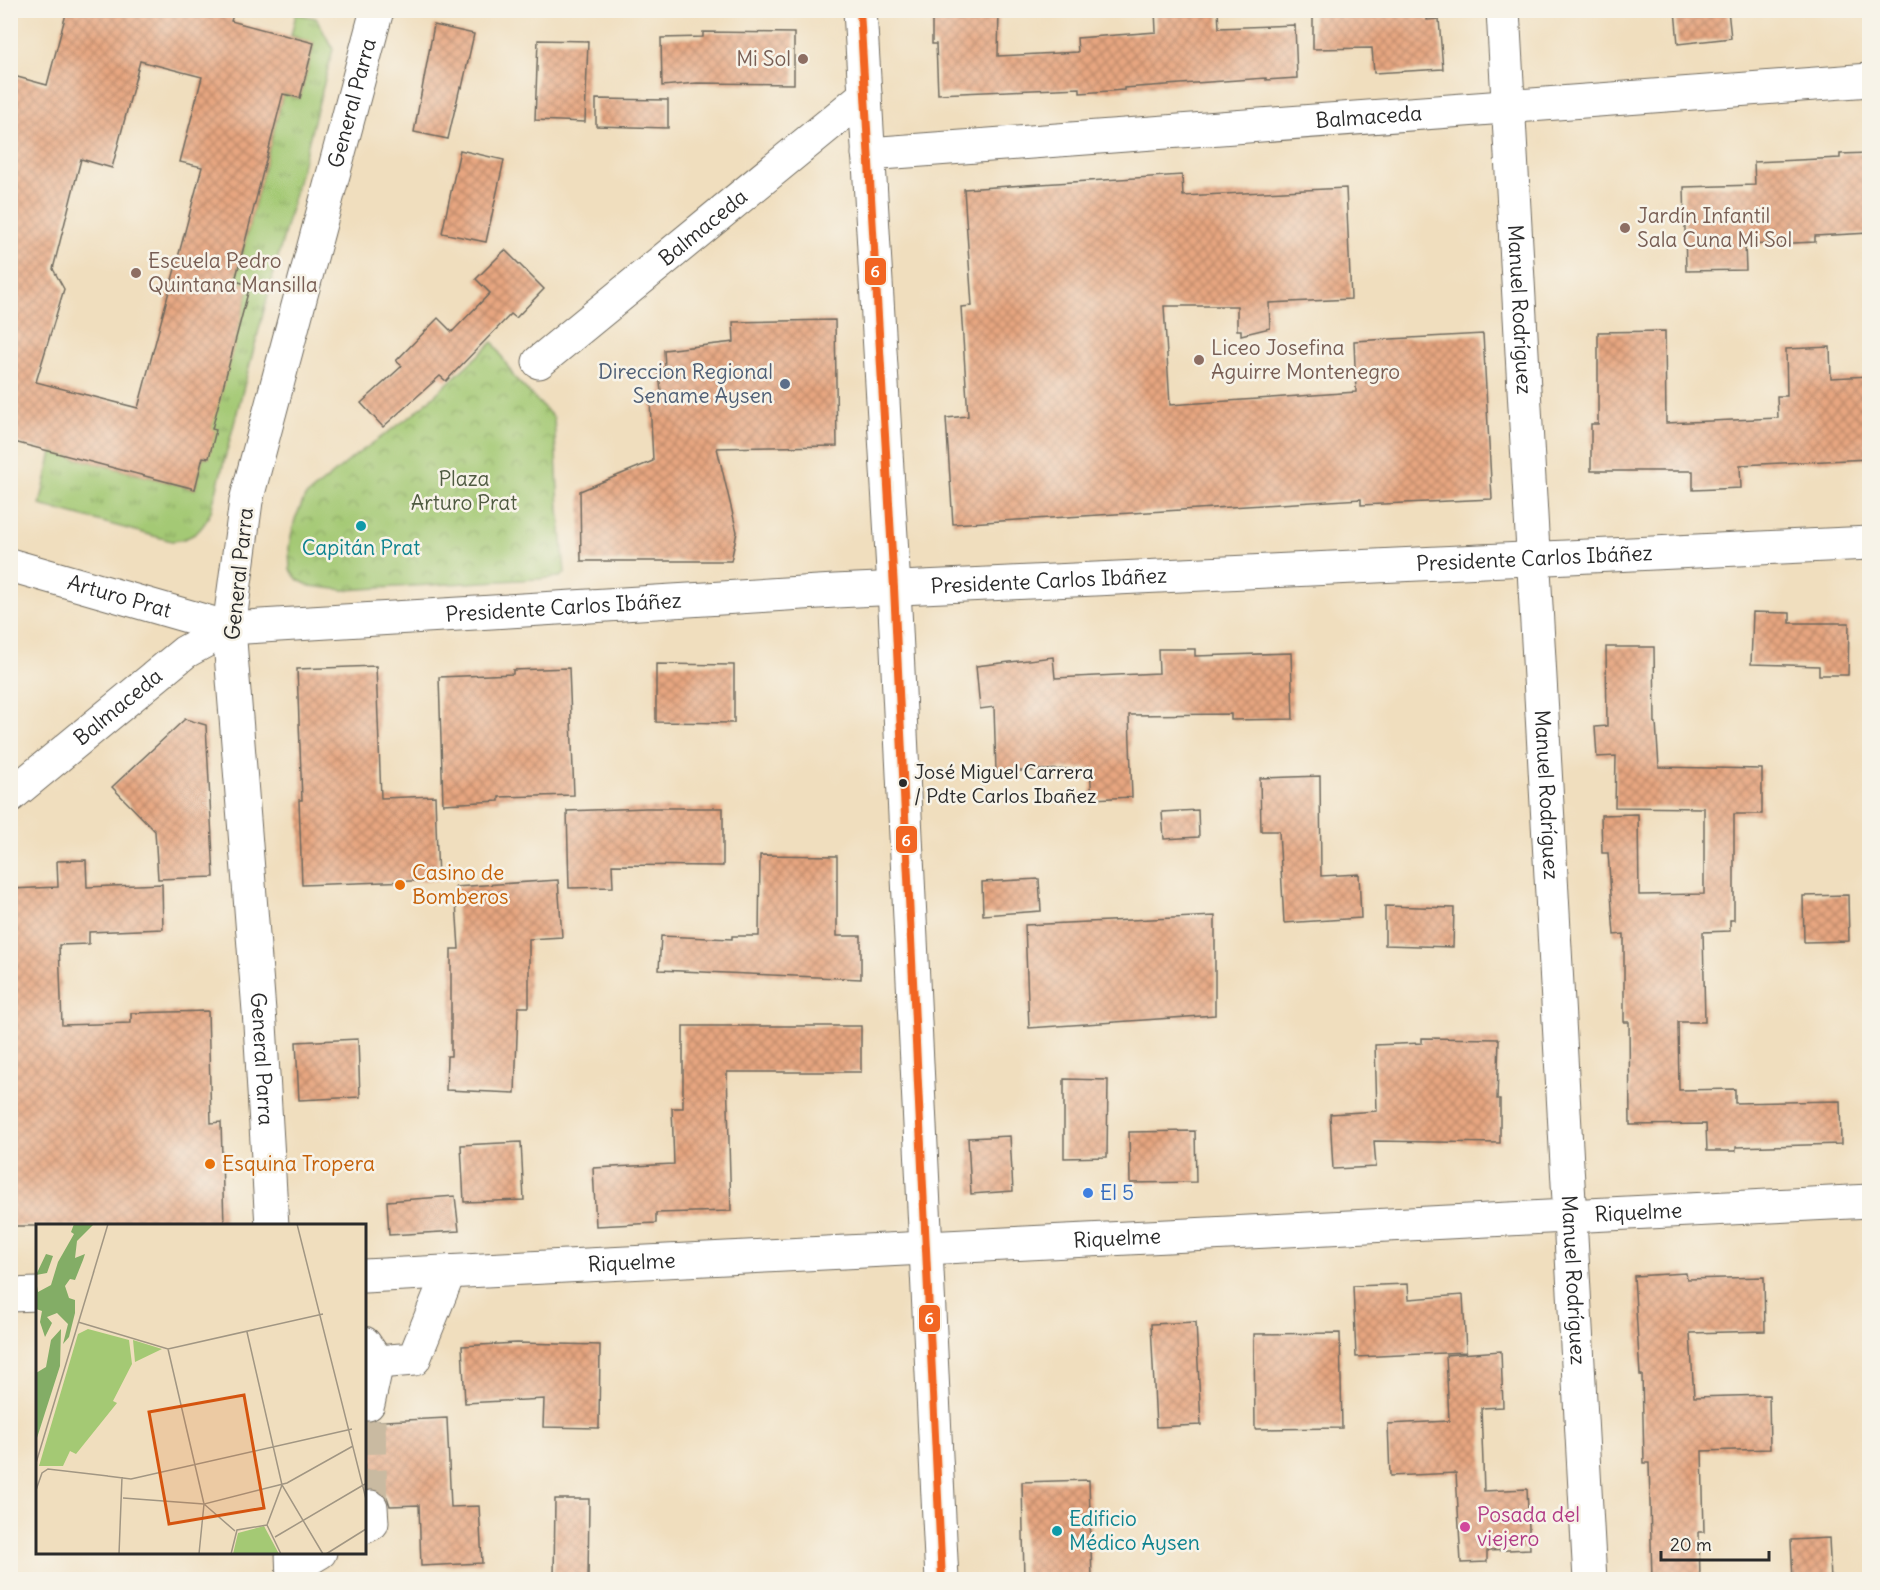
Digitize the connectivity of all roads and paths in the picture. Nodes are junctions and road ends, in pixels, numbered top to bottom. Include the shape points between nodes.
1 (376, 10) edge
2 (860, 10) edge
3 (1503, 10) edge
4 (1869, 80) edge
5 (865, 95) junction
6 (1509, 107) junction
7 (868, 154) junction
8 (539, 362) dead end
9 (1869, 543) edge
10 (1534, 558) junction
11 (10, 565) edge
12 (894, 588) junction
13 (230, 628) junction
14 (17, 784) edge
15 (1869, 1201) edge
16 (1570, 1215) junction
17 (272, 1224) edge
18 (926, 1247) junction
19 (449, 1272) junction
20 (366, 1276) edge
21 (36, 1294) edge
22 (10, 1295) edge
23 (371, 1352) edge
24 (367, 1409) edge
25 (942, 1580) edge
26 (1590, 1580) edge

1 - 13 street, General Parra via 246,501
2 - 5 street
3 - 6 street, Manuel Rodríguez
4 - 6 street, Balmaceda
5 - 7 street
5 - 8 street, Balmaceda
6 - 7 street, Balmaceda
6 - 10 street, Manuel Rodríguez
7 - 12 street
9 - 10 street, Presidente Carlos Ibáñez
10 - 12 street, Presidente Carlos Ibáñez
10 - 16 street, Manuel Rodríguez
11 - 13 street, Arturo Prat
12 - 13 street, Presidente Carlos Ibáñez
12 - 18 street
13 - 14 street, Balmaceda via 185,652
13 - 17 street, General Parra
15 - 16 street, Riquelme
16 - 18 street, Riquelme
16 - 26 street, Manuel Rodríguez
18 - 19 street, Riquelme
18 - 25 street
19 - 20 street, Riquelme
19 - 23 street via 414,1359
21 - 22 street
23 - 24 street

